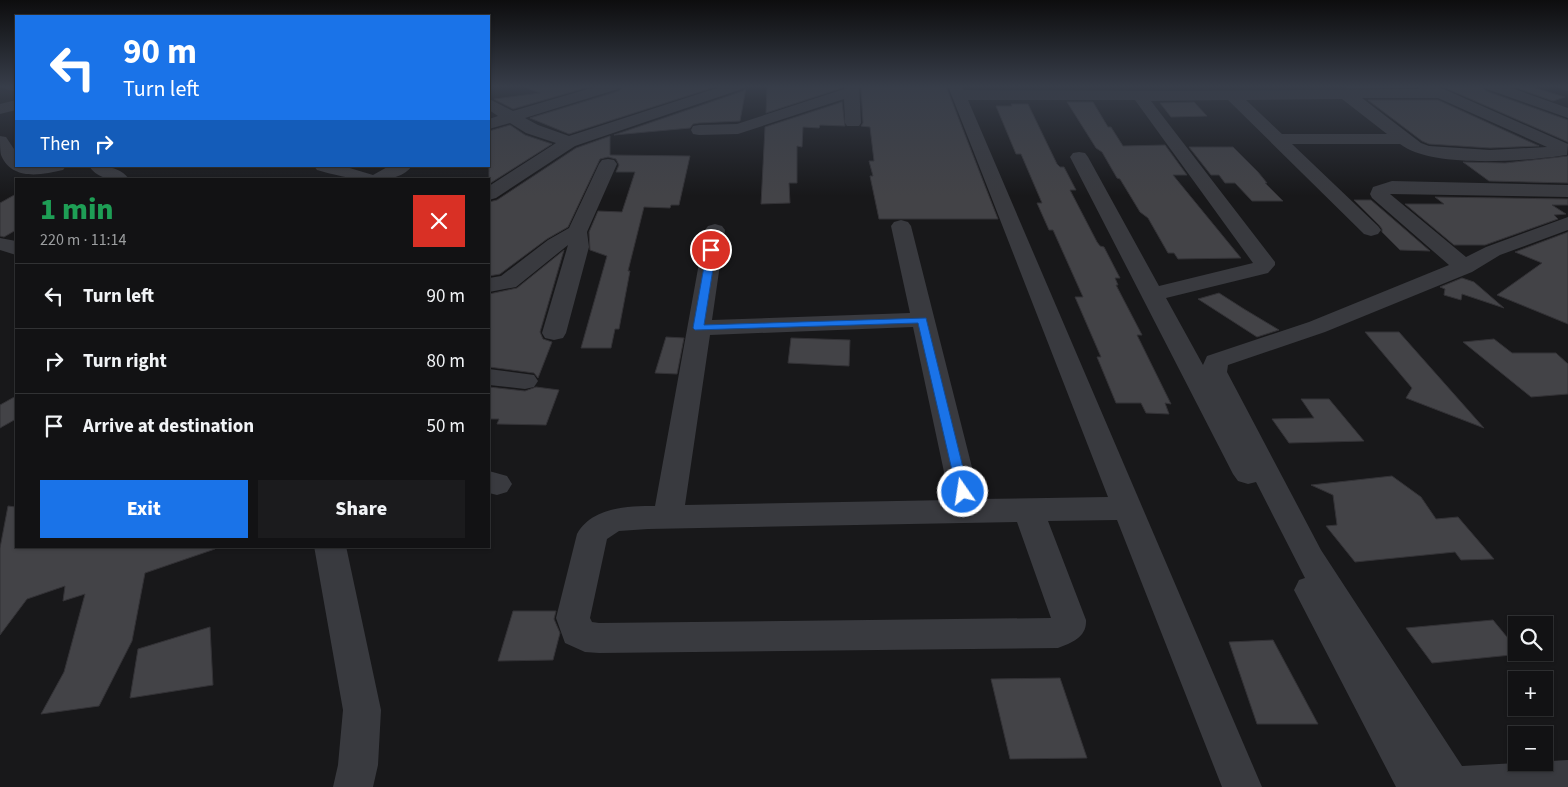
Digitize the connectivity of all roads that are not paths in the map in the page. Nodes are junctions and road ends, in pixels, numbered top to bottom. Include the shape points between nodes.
1 (520, 123) edge
2 (627, 123) edge
3 (756, 123) edge
4 (970, 123) edge
5 (1160, 123) edge
6 (1261, 123) edge
7 (1384, 123) edge
8 (1509, 123) edge
9 (699, 130) dead end
10 (1278, 139) junction
11 (1405, 139) junction
12 (0, 142) edge
13 (569, 142) junction
14 (1566, 148) edge
15 (1079, 157) dead end
16 (15, 163) edge
17 (608, 164) dead end
18 (19, 167) edge
19 (50, 167) edge
20 (99, 167) edge
21 (326, 167) edge
22 (401, 167) edge
23 (118, 178) edge
24 (364, 178) edge
25 (380, 178) edge
26 (1568, 191) edge
27 (490, 193) edge
28 (1334, 194) junction
29 (1379, 194) junction
30 (1568, 223) edge
31 (901, 226) dead end
32 (715, 230) dead end
33 (1371, 230) dead end
34 (578, 232) junction
35 (0, 244) edge
36 (15, 248) edge
37 (1464, 268) junction
38 (490, 285) edge
39 (1151, 294) junction
40 (923, 320) junction
41 (698, 328) junction
42 (554, 333) dead end
43 (490, 377) edge
44 (524, 381) dead end
45 (1128, 508) junction
46 (1028, 510) junction
47 (968, 511) junction
48 (668, 517) junction
49 (330, 548) edge
50 (1568, 780) edge
51 (353, 787) edge
52 (1242, 787) edge
53 (1418, 787) edge
54 (1446, 787) edge
55 (1452, 787) edge

1 - 13 street
2 - 13 street
3 - 9 street via 738,129
4 - 45 street
5 - 39 street via 1264,265
6 - 10 street
7 - 11 street
8 - 14 street
10 - 11 street
10 - 28 street
11 - 14 street via 1421,150 1444,154 1553,152
12 - 16 street
13 - 27 street
15 - 39 street
17 - 34 street
18 - 19 street
20 - 23 street
21 - 24 street
22 - 25 street
26 - 29 street via 1392,187 1384,188
28 - 29 street
28 - 33 street
29 - 37 street
30 - 37 street via 1493,252
31 - 40 street
32 - 41 street
34 - 38 street via 555,244 508,282
34 - 42 street via 579,247
35 - 36 street
37 - 55 street via 1317,328 1216,361 1214,372 1310,558
39 - 53 street
40 - 41 street
40 - 47 street
41 - 48 street
43 - 44 street
45 - 46 street
45 - 52 street
46 - 47 street
46 - 48 street via 1069,620 1069,626 1058,633 599,638 585,637 577,632 573,618 593,534 612,520
47 - 48 street
49 - 51 street via 362,710
50 - 55 street
54 - 55 street

